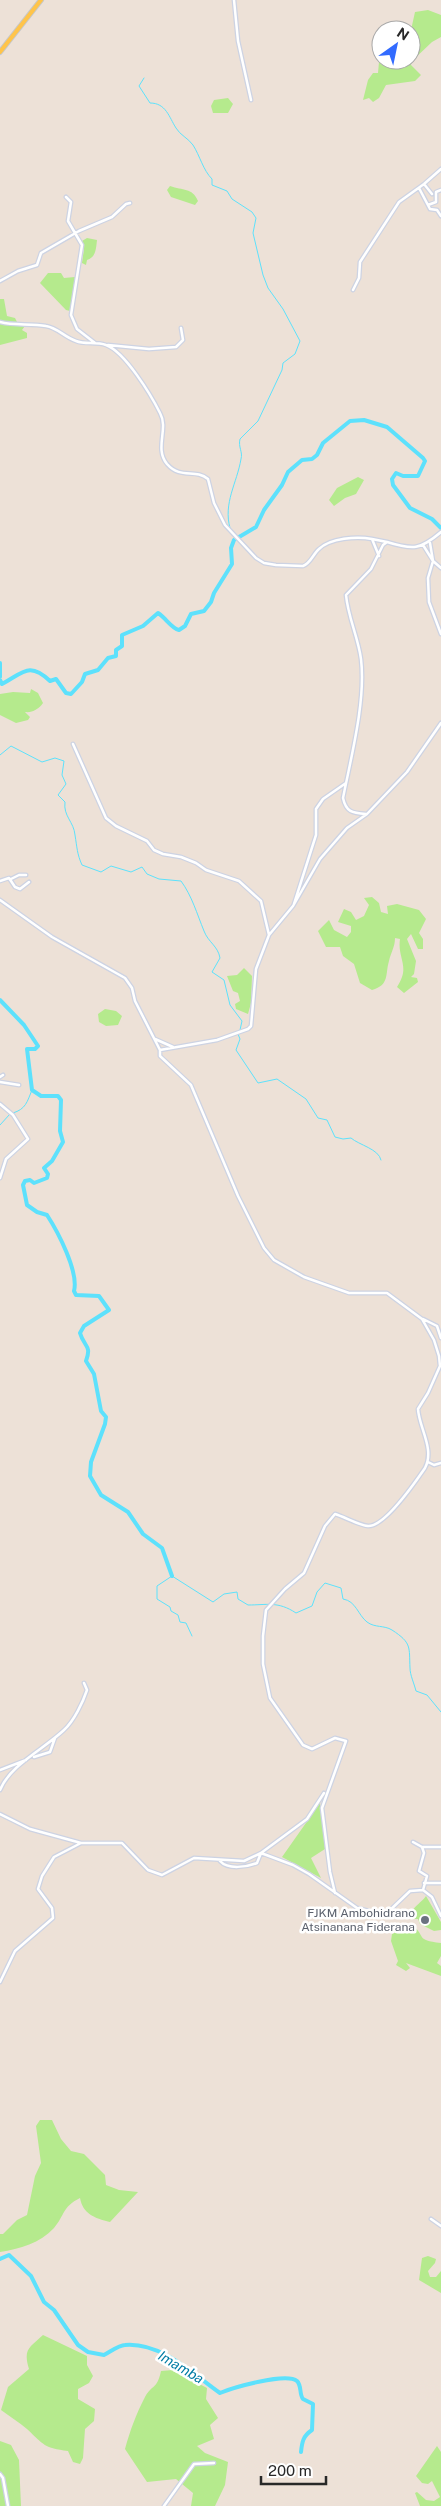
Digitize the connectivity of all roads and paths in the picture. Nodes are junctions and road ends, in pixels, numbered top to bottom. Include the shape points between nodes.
1 (41, 0) edge
2 (234, 0) edge
3 (0, 52) edge
4 (251, 100) dead end
5 (441, 169) edge
6 (424, 184) junction
7 (419, 188) junction
8 (441, 190) edge
9 (432, 194) dead end
10 (66, 197) dead end
11 (130, 203) dead end
12 (428, 205) junction
13 (441, 216) edge
14 (76, 234) junction
15 (0, 281) edge
16 (353, 290) dead end
17 (0, 322) edge
18 (181, 328) dead end
19 (95, 343) junction
20 (107, 345) junction
21 (440, 533) edge
22 (372, 539) junction
23 (387, 542) junction
24 (430, 543) junction
25 (423, 545) junction
26 (379, 556) junction
27 (433, 561) junction
28 (441, 568) edge
29 (441, 634) edge
30 (441, 723) edge
31 (73, 744) dead end
32 (346, 783) junction
33 (367, 814) junction
34 (26, 875) dead end
35 (11, 879) junction
36 (0, 881) edge
37 (29, 882) dead end
38 (0, 900) edge
39 (293, 906) junction
40 (269, 935) junction
41 (155, 1039) junction
42 (174, 1047) junction
43 (160, 1050) junction
44 (0, 1082) edge
45 (19, 1085) dead end
46 (0, 1104) edge
47 (0, 1178) edge
48 (422, 1319) junction
49 (441, 1338) edge
50 (428, 1462) junction
51 (441, 1463) edge
52 (84, 1683) dead end
53 (55, 1737) junction
54 (31, 1758) junction
55 (0, 1770) edge
56 (0, 1790) edge
57 (327, 1790) junction
58 (0, 1814) edge
59 (413, 1842) dead end
60 (81, 1843) junction
61 (422, 1847) junction
62 (441, 1847) edge
63 (261, 1853) junction
64 (220, 1861) junction
65 (424, 1883) junction
66 (441, 1883) edge
67 (423, 1890) junction
68 (335, 1893) junction
69 (441, 1916) edge
70 (0, 1982) edge
71 (431, 2219) dead end
72 (441, 2226) edge
73 (214, 2463) dead end
74 (0, 2474) edge
75 (8, 2506) edge
76 (164, 2506) edge

1 - 3 main road
2 - 4 street via 238,41
5 - 6 street
6 - 7 street
6 - 9 street
7 - 12 street
7 - 16 street via 399,202 382,228 360,262 359,278
8 - 12 street via 436,192 436,202
10 - 14 street via 71,202 68,221
11 - 14 street via 112,217
12 - 13 street
14 - 15 street via 42,253 37,265
14 - 19 street via 82,252 71,315 77,329
17 - 19 street via 54,327 78,342
18 - 20 street via 183,340 176,347 149,349
19 - 20 street
20 - 22 street via 138,376 163,418 161,446 167,463 178,472 197,474 208,480 214,503 225,525 264,563 304,566 319,548 328,543
21 - 24 street
22 - 23 street
22 - 26 street
23 - 25 street via 406,548
23 - 26 street
24 - 25 street
24 - 27 street
25 - 27 street
26 - 32 street via 366,576 346,595 362,677
27 - 28 street
27 - 29 street via 428,578 429,602
30 - 33 street via 407,772
31 - 40 street via 106,818 147,841 154,850 181,857 239,881 261,901
32 - 33 street via 345,807 349,812
32 - 39 street via 323,799 316,809 316,835
33 - 39 street via 347,828 320,859
34 - 35 street
35 - 36 street
35 - 37 street via 20,889
38 - 41 street via 52,937 125,978
39 - 40 street
40 - 42 street via 256,970 251,1026 236,1035
41 - 42 street
41 - 43 street
42 - 43 street
43 - 48 street via 160,1056 191,1085 238,1196 264,1248 274,1260 304,1277 348,1293 387,1294
44 - 45 street
46 - 47 street via 13,1115 28,1139 6,1159
48 - 49 street via 436,1326
48 - 50 street via 429,1329 440,1366 418,1409 428,1447
50 - 51 street
50 - 57 street via 395,1507 374,1526 335,1514 325,1526 304,1573 266,1610 263,1664 270,1698 303,1745 312,1749 335,1738 346,1741
52 - 53 street via 88,1690 82,1702 68,1726
53 - 54 street
53 - 54 street via 50,1752
54 - 55 street
54 - 56 street via 7,1776
57 - 63 street via 307,1819
57 - 68 street via 322,1808
58 - 60 street via 30,1829
59 - 61 street
60 - 64 street via 122,1843 148,1870 162,1876 194,1858
60 - 70 street via 54,1857 42,1876 38,1889 52,1908 53,1918 15,1951
61 - 62 street
61 - 65 street via 424,1853 419,1871 427,1876
63 - 64 street via 244,1861
63 - 64 street via 260,1860 252,1864 231,1867
63 - 68 street via 293,1865
65 - 66 street
65 - 67 street
67 - 68 street via 410,1891 385,1915 358,1908
67 - 69 street via 432,1897
71 - 72 street
73 - 76 street via 194,2464
74 - 75 street

